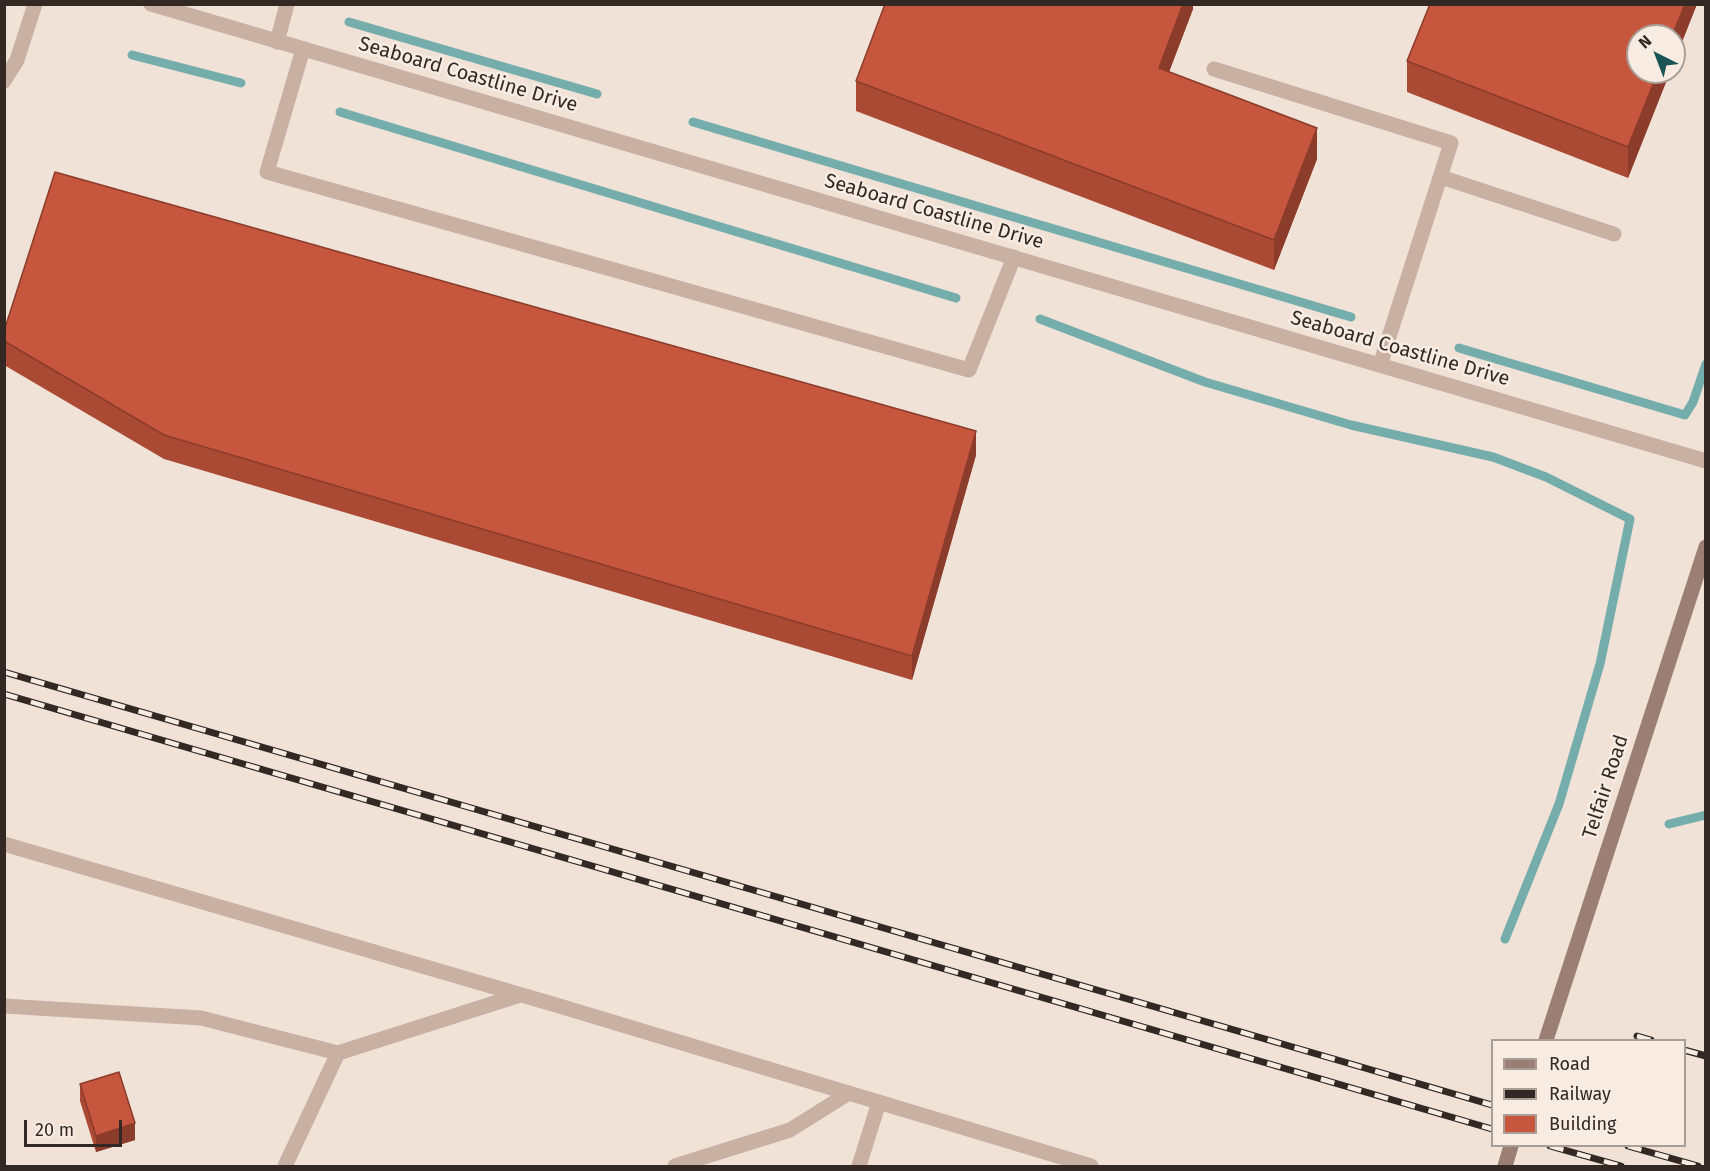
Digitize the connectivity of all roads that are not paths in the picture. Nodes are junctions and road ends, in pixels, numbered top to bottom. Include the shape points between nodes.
1 (35, 4) edge
2 (151, 4) edge
3 (287, 4) edge
4 (277, 42) junction
5 (303, 49) junction
6 (1214, 69) dead end
7 (4, 81) edge
8 (1441, 177) junction
9 (1614, 234) dead end
10 (1014, 257) junction
11 (1380, 365) junction
12 (1706, 461) edge
13 (1706, 547) edge
14 (4, 844) edge
15 (520, 995) junction
16 (4, 1006) edge
17 (1547, 1039) edge
18 (338, 1053) junction
19 (849, 1093) junction
20 (879, 1102) junction
21 (1511, 1147) edge
22 (285, 1167) edge
23 (675, 1167) edge
24 (859, 1167) edge
25 (1091, 1167) edge
26 (1505, 1167) edge

1 - 7 street via 17,60
2 - 4 street, Seaboard Coastline Drive
3 - 4 street
4 - 5 street, Seaboard Coastline Drive
5 - 10 street, Seaboard Coastline Drive
5 - 10 street via 267,172 969,370
6 - 8 street via 1451,143
8 - 9 street
8 - 11 street
10 - 11 street, Seaboard Coastline Drive
11 - 12 street, Seaboard Coastline Drive
13 - 17 street, Telfair Road
14 - 15 street
15 - 18 street
15 - 19 street
16 - 18 street via 201,1018
18 - 22 street
19 - 20 street
19 - 23 street via 790,1130
20 - 24 street
20 - 25 street
21 - 26 street

